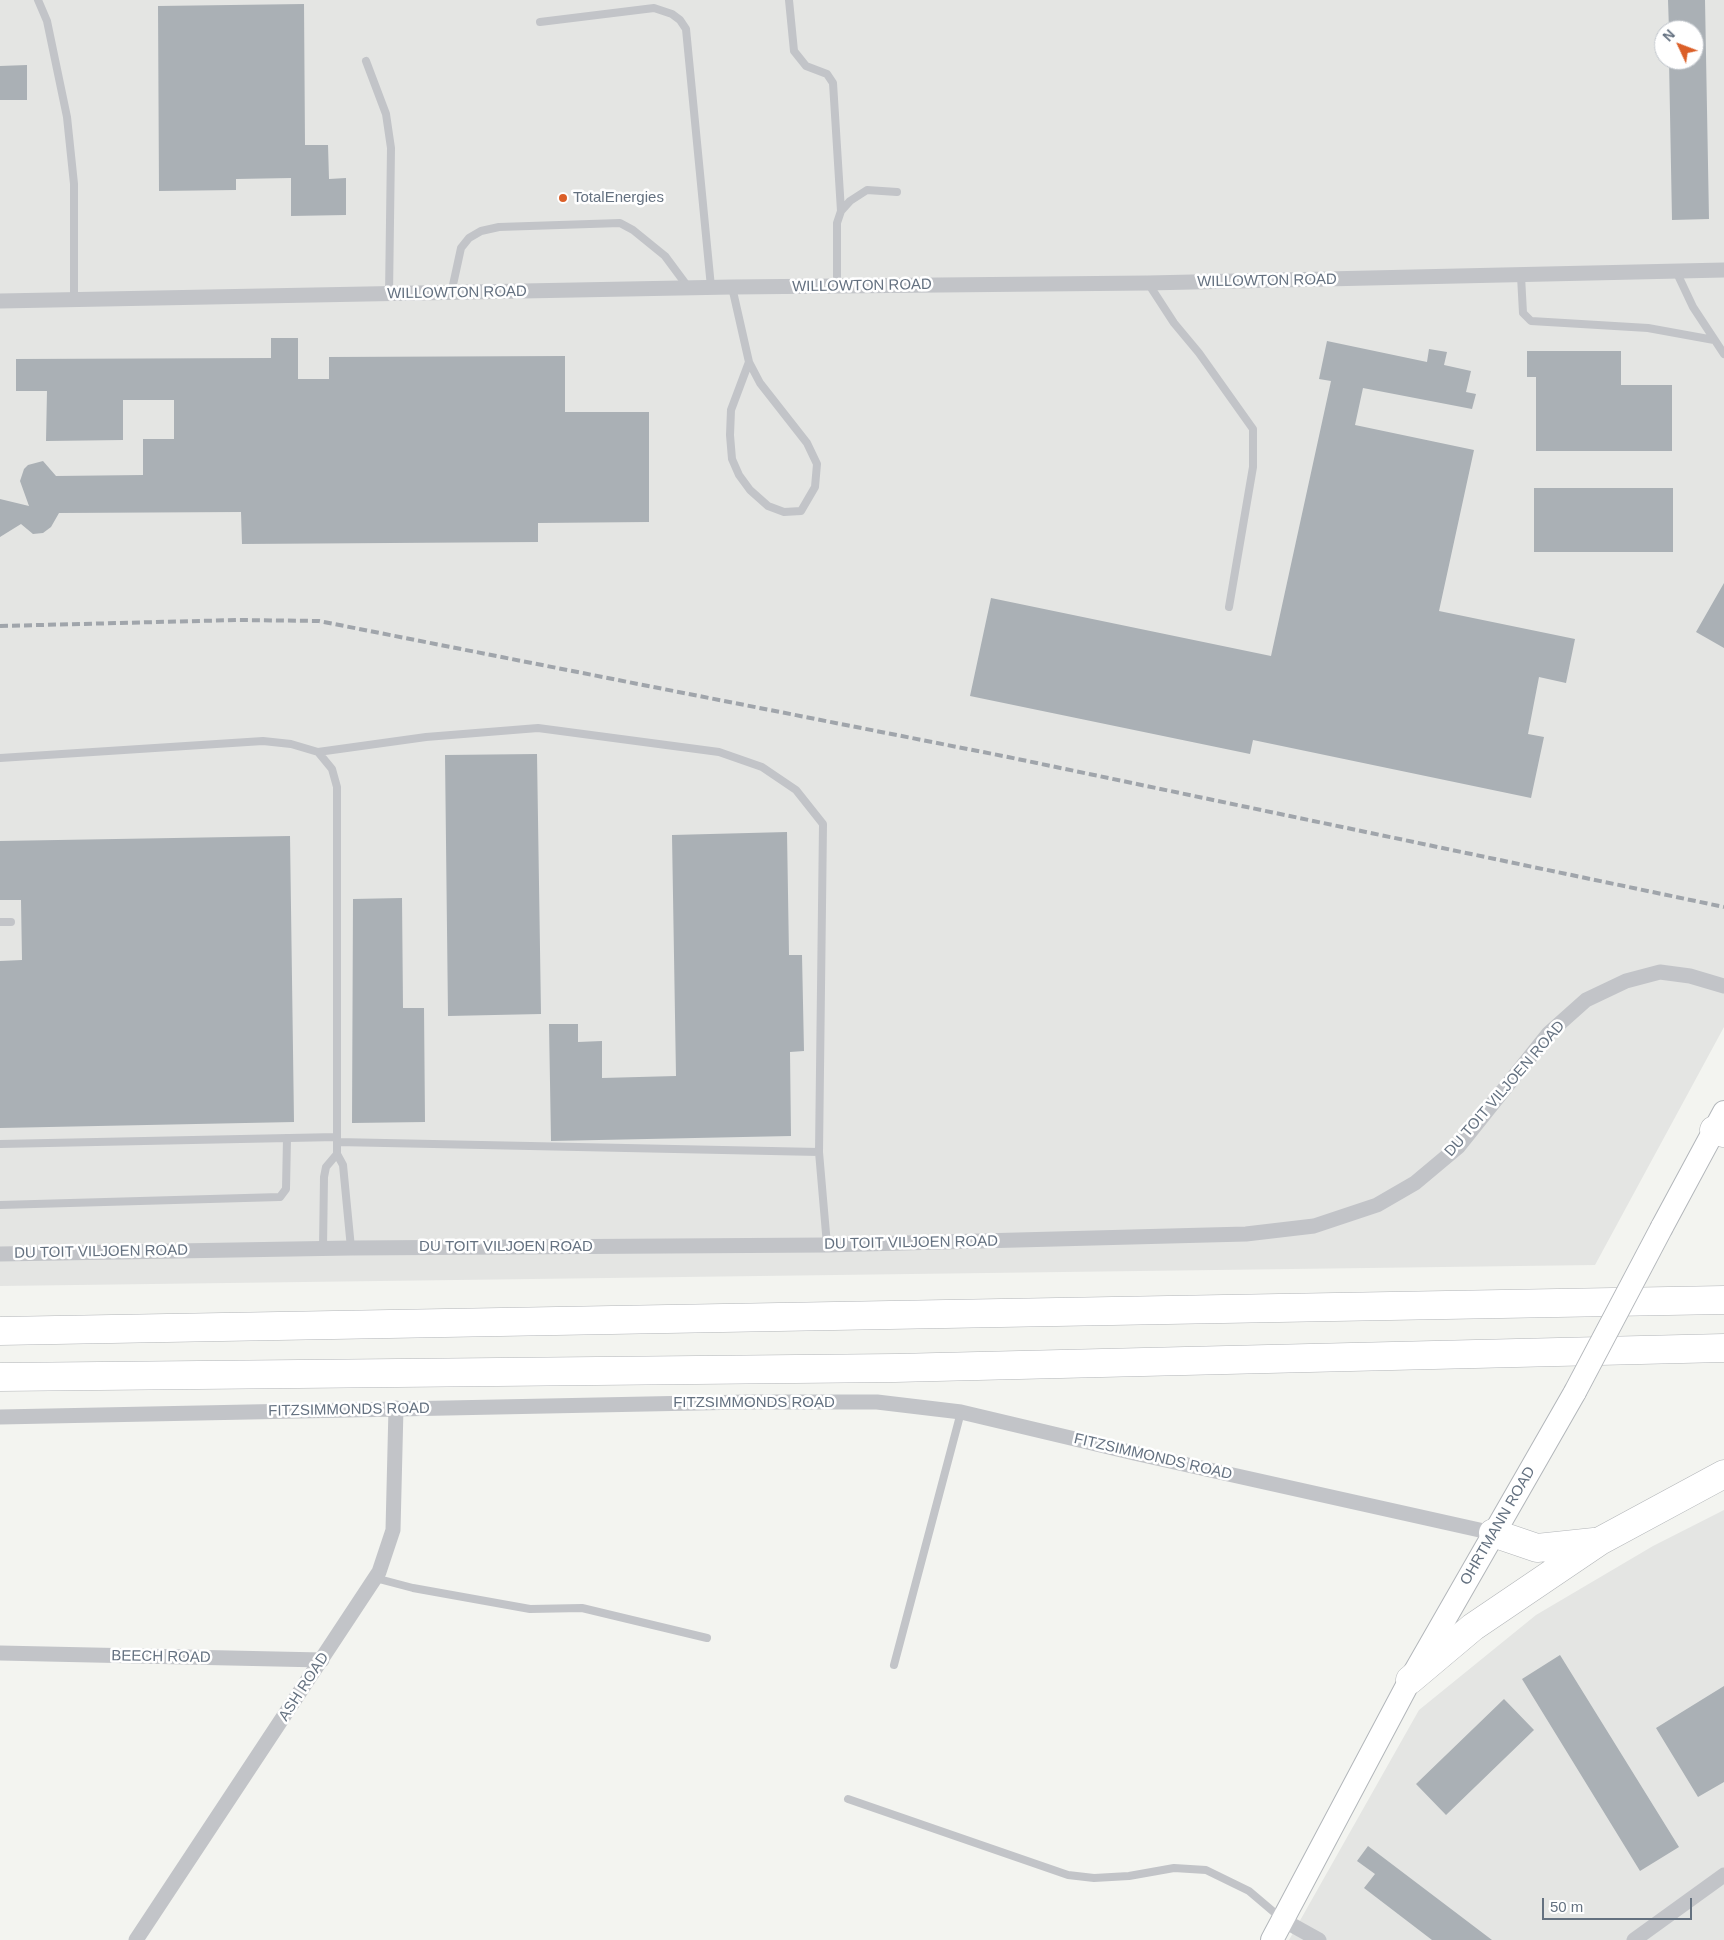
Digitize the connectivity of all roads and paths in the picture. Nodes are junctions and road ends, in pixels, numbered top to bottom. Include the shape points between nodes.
1 (38, 0) edge
2 (789, 0) edge
3 (540, 22) dead end
4 (366, 61) dead end
5 (897, 192) dead end
6 (841, 211) junction
7 (1724, 270) edge
8 (1676, 271) junction
9 (1522, 276) junction
10 (1148, 283) junction
11 (837, 286) junction
12 (732, 287) junction
13 (689, 288) junction
14 (711, 288) junction
15 (451, 294) junction
16 (389, 295) junction
17 (74, 300) junction
18 (0, 301) edge
19 (1714, 340) junction
20 (1724, 354) edge
21 (749, 362) junction
22 (1229, 607) dead end
23 (318, 752) junction
24 (0, 758) edge
25 (0, 922) edge
26 (11, 922) dead end
27 (1724, 986) edge
28 (1721, 1125) edge
29 (287, 1138) junction
30 (337, 1140) junction
31 (0, 1144) edge
32 (819, 1152) junction
33 (337, 1154) junction
34 (0, 1205) edge
35 (827, 1245) junction
36 (323, 1248) junction
37 (351, 1248) junction
38 (0, 1254) edge
39 (1724, 1300) edge
40 (0, 1331) edge
41 (1724, 1348) edge
42 (0, 1377) edge
43 (396, 1408) junction
44 (961, 1412) junction
45 (0, 1417) edge
46 (1724, 1474) edge
47 (1493, 1533) junction
48 (1600, 1541) junction
49 (375, 1578) junction
50 (707, 1638) dead end
51 (0, 1653) edge
52 (322, 1660) junction
53 (894, 1665) dead end
54 (1410, 1680) junction
55 (848, 1799) dead end
56 (1724, 1875) edge
57 (1283, 1920) junction
58 (136, 1940) edge
59 (1272, 1940) edge
60 (1319, 1940) edge
61 (1634, 1940) edge

1 - 17 lane via 47,21 67,117 74,184
2 - 6 lane via 794,51 806,66 826,74 833,83
3 - 14 lane via 654,8 672,14 686,29
4 - 16 lane via 386,114 391,148
5 - 6 lane via 868,190
6 - 11 lane via 837,223
7 - 8 street, WILLOWTON ROAD
8 - 9 street, WILLOWTON ROAD
8 - 19 lane
9 - 10 street, WILLOWTON ROAD
9 - 19 lane via 1523,313 1531,321 1648,328
10 - 11 street, WILLOWTON ROAD
10 - 22 lane via 1253,429 1253,467
11 - 12 street, WILLOWTON ROAD
12 - 14 street, WILLOWTON ROAD
12 - 21 lane
13 - 14 street, WILLOWTON ROAD
13 - 15 street, WILLOWTON ROAD
13 - 15 lane via 664,256 620,223 499,227 481,231 461,248
15 - 16 street, WILLOWTON ROAD
16 - 17 street, WILLOWTON ROAD
17 - 18 street, WILLOWTON ROAD
19 - 20 lane
21 - 21 lane via 764,390 808,443 817,464 815,487 802,510 784,512 768,506 750,490 732,460 731,410
23 - 24 lane via 304,746 263,741
23 - 30 lane via 332,769 337,787
23 - 32 lane via 426,737 538,728 720,752 762,767 796,790 823,824
25 - 26 lane
27 - 35 street, DU TOIT VILJOEN ROAD via 1690,976 1660,972 1626,981 1586,1000 1549,1033 1458,1147 1422,1177 1377,1205 1314,1226 1246,1234
28 - 47 main road, OHRTMANN ROAD, bridge via 1662,1227 1575,1392
29 - 30 lane
29 - 31 lane
29 - 34 lane via 286,1189 280,1197
30 - 32 lane
30 - 33 lane
32 - 35 lane
33 - 36 lane via 326,1167 324,1177
33 - 37 lane via 343,1165
35 - 37 street, DU TOIT VILJOEN ROAD
36 - 37 street, DU TOIT VILJOEN ROAD
36 - 38 street, DU TOIT VILJOEN ROAD
39 - 40 highway
41 - 42 highway via 895,1368
43 - 44 street, FITZSIMMONDS ROAD via 877,1402
43 - 45 street, FITZSIMMONDS ROAD
43 - 49 street, ASH ROAD via 393,1530
44 - 47 street, FITZSIMMONDS ROAD
44 - 53 lane
46 - 48 highway
47 - 48 highway via 1537,1548
47 - 54 main road, OHRTMANN ROAD
48 - 54 highway via 1473,1627
49 - 50 lane via 530,1609 582,1608
49 - 52 street, ASH ROAD
51 - 52 street, BEECH ROAD
52 - 58 street, ASH ROAD
54 - 57 main road, OHRTMANN ROAD
55 - 57 lane via 1068,1875 1094,1878 1174,1868 1206,1870 1249,1891
56 - 61 street
57 - 59 main road, OHRTMANN ROAD
57 - 60 street

